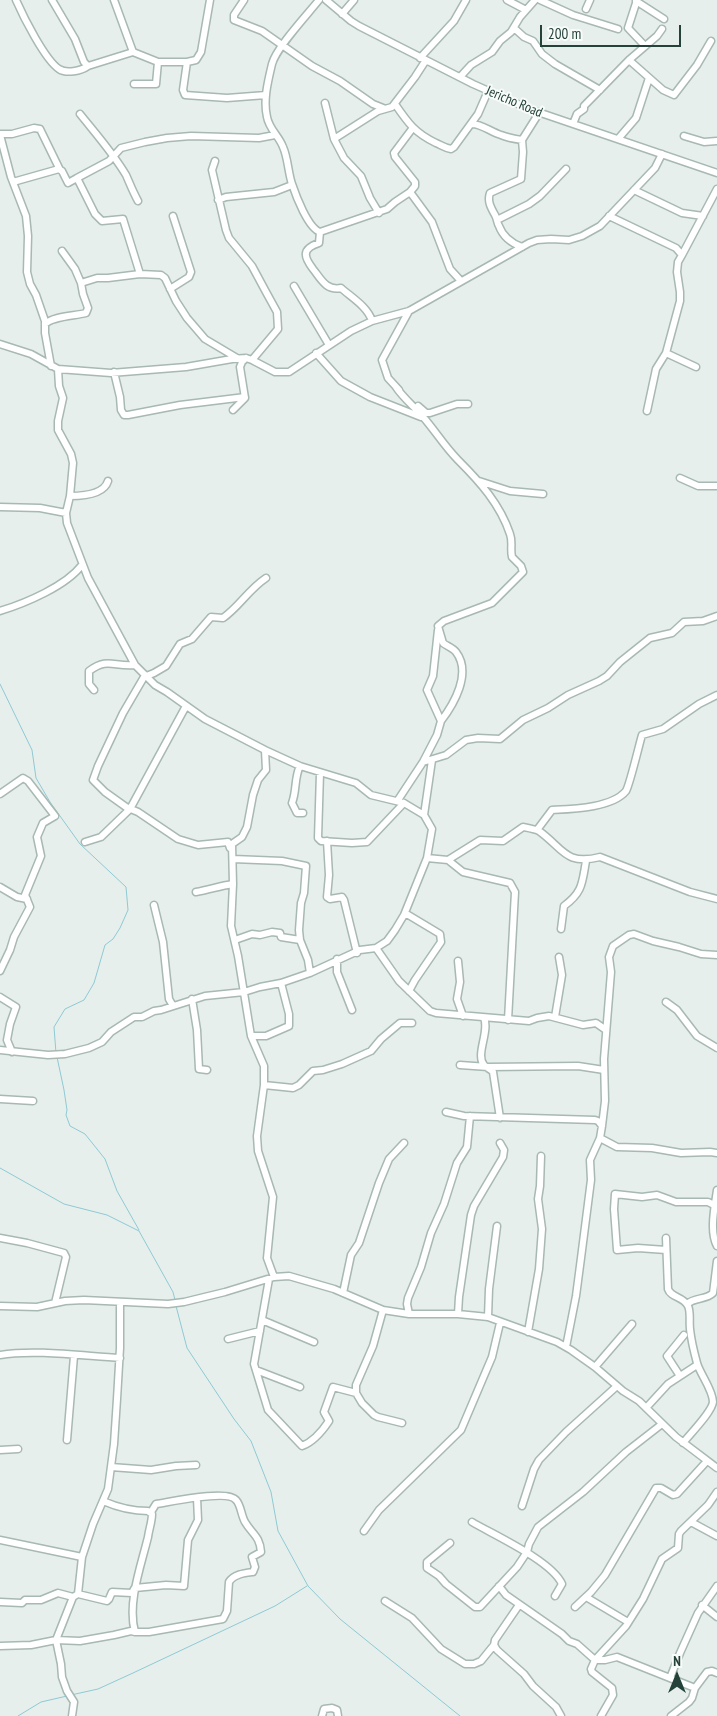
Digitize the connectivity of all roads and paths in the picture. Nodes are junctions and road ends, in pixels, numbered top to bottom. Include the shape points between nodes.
1 (16, 0) edge
2 (52, 0) edge
3 (114, 0) edge
4 (210, 0) edge
5 (244, 0) edge
6 (319, 0) edge
7 (326, 0) edge
8 (354, 0) edge
9 (466, 0) edge
10 (508, 0) edge
11 (535, 0) edge
12 (540, 0) edge
13 (590, 0) edge
14 (637, 1) edge
15 (586, 9) dead end
16 (526, 10) junction
17 (342, 14) junction
18 (664, 18) dead end
19 (514, 28) junction
20 (618, 29) dead end
21 (662, 29) dead end
22 (711, 41) dead end
23 (283, 45) junction
24 (645, 46) junction
25 (133, 52) junction
26 (423, 59) junction
27 (629, 60) junction
28 (158, 62) junction
29 (187, 62) junction
30 (88, 66) junction
31 (460, 77) junction
32 (649, 78) junction
33 (134, 84) dead end
34 (600, 90) junction
35 (488, 92) junction
36 (266, 95) junction
37 (325, 103) dead end
38 (395, 104) junction
39 (383, 108) junction
40 (538, 113) junction
41 (80, 114) dead end
42 (475, 121) junction
43 (573, 124) junction
44 (412, 128) junction
45 (0, 135) edge
46 (275, 135) junction
47 (684, 136) dead end
48 (334, 138) junction
49 (618, 139) junction
50 (522, 140) junction
51 (717, 142) edge
52 (662, 154) junction
53 (114, 157) junction
54 (215, 161) dead end
55 (566, 169) dead end
56 (60, 170) junction
57 (717, 173) edge
58 (77, 178) junction
59 (13, 182) junction
60 (292, 185) junction
61 (634, 190) junction
62 (717, 190) edge
63 (410, 192) junction
64 (138, 200) dead end
65 (218, 200) junction
66 (379, 213) junction
67 (173, 216) dead end
68 (609, 216) junction
69 (703, 216) junction
70 (497, 220) junction
71 (320, 232) junction
72 (522, 247) junction
73 (62, 252) dead end
74 (682, 255) junction
75 (140, 274) junction
76 (461, 281) junction
77 (81, 282) junction
78 (294, 286) dead end
79 (170, 289) junction
80 (409, 311) junction
81 (372, 321) junction
82 (45, 324) junction
83 (0, 344) edge
84 (329, 345) junction
85 (316, 353) junction
86 (666, 353) junction
87 (238, 359) junction
88 (249, 359) junction
89 (55, 367) junction
90 (696, 367) dead end
91 (114, 372) junction
92 (396, 387) junction
93 (245, 397) junction
94 (468, 404) dead end
95 (233, 410) dead end
96 (647, 411) dead end
97 (424, 418) junction
98 (680, 478) dead end
99 (108, 480) dead end
100 (479, 481) junction
101 (717, 486) edge
102 (544, 494) dead end
103 (70, 496) junction
104 (0, 507) edge
105 (66, 512) junction
106 (82, 565) junction
107 (266, 578) dead end
108 (0, 611) edge
109 (717, 616) edge
110 (438, 626) junction
111 (135, 665) junction
112 (144, 676) junction
113 (94, 690) dead end
114 (717, 695) edge
115 (186, 706) junction
116 (441, 721) junction
117 (265, 750) junction
118 (432, 760) junction
119 (423, 762) junction
120 (300, 766) junction
121 (320, 773) junction
122 (0, 794) edge
123 (401, 802) junction
124 (130, 809) junction
125 (303, 813) dead end
126 (424, 815) junction
127 (537, 830) junction
128 (327, 841) junction
129 (85, 842) dead end
130 (427, 858) junction
131 (233, 859) junction
132 (448, 860) junction
133 (586, 861) junction
134 (233, 884) junction
135 (0, 887) edge
136 (196, 892) dead end
137 (27, 899) junction
138 (717, 899) edge
139 (154, 905) dead end
140 (405, 913) junction
141 (561, 928) dead end
142 (235, 940) junction
143 (300, 940) junction
144 (376, 948) junction
145 (357, 953) junction
146 (717, 955) edge
147 (558, 957) dead end
148 (337, 959) junction
149 (458, 961) dead end
150 (0, 971) edge
151 (310, 973) junction
152 (281, 983) junction
153 (244, 992) junction
154 (409, 992) junction
155 (0, 997) edge
156 (192, 999) junction
157 (666, 1002) dead end
158 (173, 1006) junction
159 (352, 1010) dead end
160 (463, 1016) junction
161 (555, 1017) junction
162 (484, 1018) junction
163 (508, 1020) junction
164 (412, 1023) dead end
165 (606, 1030) junction
166 (251, 1036) junction
167 (717, 1048) edge
168 (1, 1052) edge
169 (12, 1052) junction
170 (460, 1065) dead end
171 (488, 1067) junction
172 (208, 1070) dead end
173 (604, 1070) junction
174 (264, 1085) junction
175 (0, 1098) edge
176 (33, 1101) dead end
177 (446, 1112) dead end
178 (470, 1116) junction
179 (500, 1118) junction
180 (602, 1126) junction
181 (600, 1138) junction
182 (404, 1143) dead end
183 (500, 1143) dead end
184 (717, 1153) edge
185 (541, 1156) dead end
186 (717, 1190) edge
187 (714, 1205) junction
188 (498, 1226) dead end
189 (0, 1238) edge
190 (666, 1238) dead end
191 (717, 1246) edge
192 (666, 1250) junction
193 (717, 1261) edge
194 (271, 1278) junction
195 (343, 1293) junction
196 (120, 1302) junction
197 (55, 1303) junction
198 (687, 1304) junction
199 (0, 1306) edge
200 (383, 1310) junction
201 (409, 1314) junction
202 (458, 1314) junction
203 (488, 1317) junction
204 (262, 1320) junction
205 (500, 1323) junction
206 (632, 1324) dead end
207 (260, 1331) junction
208 (528, 1332) junction
209 (684, 1335) dead end
210 (228, 1340) dead end
211 (314, 1342) dead end
212 (566, 1347) junction
213 (0, 1355) edge
214 (74, 1356) junction
215 (120, 1358) junction
216 (697, 1365) junction
217 (596, 1367) junction
218 (256, 1370) junction
219 (680, 1376) junction
220 (617, 1386) junction
221 (300, 1387) dead end
222 (356, 1393) junction
223 (646, 1408) junction
224 (402, 1423) dead end
225 (662, 1424) junction
226 (67, 1440) dead end
227 (683, 1443) junction
228 (18, 1449) dead end
229 (0, 1450) edge
230 (707, 1461) junction
231 (196, 1465) dead end
232 (111, 1468) junction
233 (717, 1468) edge
234 (717, 1492) edge
235 (197, 1498) junction
236 (103, 1501) junction
237 (522, 1506) dead end
238 (151, 1512) junction
239 (472, 1522) dead end
240 (691, 1522) junction
241 (364, 1531) dead end
242 (717, 1536) edge
243 (0, 1540) edge
244 (450, 1543) dead end
245 (527, 1552) junction
246 (82, 1557) junction
247 (499, 1586) junction
248 (717, 1586) edge
249 (135, 1588) junction
250 (76, 1596) junction
251 (556, 1596) dead end
252 (586, 1597) junction
253 (385, 1601) dead end
254 (0, 1602) edge
255 (520, 1605) junction
256 (702, 1605) junction
257 (575, 1607) dead end
258 (717, 1618) edge
259 (628, 1622) junction
260 (135, 1632) junction
261 (56, 1640) junction
262 (494, 1645) junction
263 (0, 1646) edge
264 (595, 1660) junction
265 (717, 1673) edge
266 (670, 1678) junction
267 (695, 1688) junction
268 (72, 1716) edge
269 (322, 1716) edge
270 (338, 1716) edge
271 (561, 1716) edge
272 (602, 1716) edge
273 (671, 1716) edge

1 - 30 street via 28,28 54,65 60,70 70,71
2 - 30 street
3 - 25 street
4 - 29 street via 202,52 196,60
5 - 23 street via 234,20 262,31
6 - 23 street
7 - 17 street, Jericho Road
8 - 17 street
9 - 26 street via 454,21
10 - 16 street
11 - 16 street
12 - 20 street via 573,15
13 - 15 street
14 - 18 street
14 - 24 street via 628,28
16 - 19 street
17 - 26 street, Jericho Road
19 - 31 street via 492,52 471,65
19 - 34 street via 533,41 551,61
21 - 24 street
22 - 32 street via 676,94 663,90
23 - 36 street via 272,64
23 - 39 street
24 - 27 street
25 - 28 street
25 - 30 street
26 - 31 street, Jericho Road
26 - 38 street via 415,77
27 - 32 street
27 - 34 street
28 - 29 street
28 - 33 street via 156,84
29 - 36 street via 185,95 227,98
31 - 35 street, Jericho Road
32 - 49 street via 636,118
34 - 43 street via 577,114
35 - 40 street, Jericho Road
35 - 42 street
36 - 46 street via 267,117
37 - 48 street
38 - 39 street
38 - 44 street
39 - 48 street
40 - 43 street, Jericho Road
40 - 50 street
41 - 53 street
42 - 44 street via 450,149 424,138
42 - 50 street via 500,135
43 - 49 street, Jericho Road
44 - 63 street via 394,153 415,182
45 - 56 street via 40,129
45 - 59 street
46 - 53 street via 259,138 166,138 121,148
46 - 60 street via 283,146
47 - 51 street
48 - 66 street via 344,158 362,178
49 - 52 street, Jericho Road
50 - 70 street via 521,179 488,196
52 - 57 street, Jericho Road
52 - 61 street via 655,168
53 - 58 street
53 - 64 street
54 - 65 street via 212,170
55 - 70 street via 540,196
56 - 58 street via 68,183
56 - 59 street
58 - 75 street via 95,214 102,221 123,219
59 - 82 street via 26,216 27,272
60 - 65 street via 274,192
60 - 71 street via 307,219 314,230
61 - 68 street
61 - 69 street via 682,213
62 - 69 street
63 - 66 street
63 - 76 street via 432,222 450,269
65 - 88 street via 230,238 252,266 277,312 278,328
66 - 71 street
67 - 79 street via 191,272 189,277
68 - 72 street via 600,226 582,236 569,240 537,240
68 - 74 street via 676,248
69 - 74 street
70 - 72 street via 506,237
71 - 81 street via 319,243 310,248 305,257 324,284 341,288 366,310
72 - 76 street
73 - 77 street
74 - 86 street via 677,272 680,301
75 - 77 street
75 - 79 street via 165,278
76 - 80 street
77 - 82 street via 88,311 52,319
78 - 84 street
79 - 87 street via 187,318 205,339
80 - 81 street
80 - 92 street via 382,360 388,378
81 - 84 street
82 - 89 street via 46,345
83 - 89 street via 31,354
84 - 85 street
85 - 88 street via 289,372 282,373
85 - 97 street via 341,381 370,397
86 - 90 street
86 - 96 street via 656,369
87 - 88 street
87 - 91 street via 186,368
88 - 93 street via 240,367
89 - 91 street
89 - 103 street via 63,398 58,430 73,463
91 - 93 street via 121,410 128,416 180,405
92 - 94 street via 428,413
92 - 97 street
93 - 95 street
97 - 100 street via 458,461
98 - 101 street via 698,486
99 - 103 street via 99,491
100 - 102 street via 510,491
100 - 110 street via 503,518 511,536 512,557 523,572 492,604 444,620
103 - 105 street
104 - 105 street
105 - 106 street
106 - 108 street via 36,598
106 - 111 street
107 - 112 street via 231,613 223,618 211,617 192,639 180,644 166,666
109 - 118 street via 704,621 684,622 672,633 650,638 607,676 523,720 500,739 466,740 452,752
110 - 116 street via 433,676 427,690
110 - 116 street via 443,643 456,652 462,677 452,705
111 - 112 street
111 - 113 street via 106,662 96,666 89,671 89,684
112 - 115 street
112 - 124 street via 123,713 93,780
114 - 127 street via 664,729 642,735 626,790 612,802 552,810
115 - 117 street
115 - 124 street
116 - 119 street
117 - 120 street
117 - 131 street via 266,770 253,794 247,827 242,837 232,844
118 - 119 street
118 - 126 street
119 - 123 street
120 - 121 street
120 - 125 street via 295,775 292,803 297,813
121 - 123 street via 356,784 371,795
121 - 128 street via 318,840
122 - 137 street via 23,778 55,816 43,823 37,837 41,856 26,893
123 - 126 street
123 - 128 street via 367,842
124 - 129 street via 101,837
124 - 131 street via 192,845 228,842
126 - 130 street via 432,829
127 - 132 street via 523,827 503,841 480,840
127 - 133 street via 565,855
128 - 145 street via 327,897 344,900
130 - 132 street
130 - 140 street
131 - 134 street
131 - 143 street via 282,861 306,866
132 - 163 street via 463,872 510,883 514,892
133 - 138 street via 600,857 690,892
133 - 141 street via 582,885 576,897 564,906
134 - 136 street
134 - 142 street via 231,926
135 - 137 street
137 - 150 street via 30,907
139 - 158 street via 163,942 169,999
140 - 144 street via 391,936
140 - 154 street via 440,934 441,942
142 - 143 street via 272,932
142 - 153 street
143 - 151 street
144 - 145 street
144 - 154 street
145 - 148 street
146 - 165 street via 652,942 638,934 621,939 613,946 609,957 611,972
147 - 161 street via 562,975
148 - 151 street
148 - 159 street via 337,972
149 - 160 street via 460,982 456,999
151 - 152 street
152 - 153 street
152 - 166 street via 289,1026 266,1036
153 - 156 street
153 - 166 street
154 - 160 street via 436,1014
155 - 169 street via 16,1007 7,1040
156 - 158 street
156 - 172 street via 199,1068
157 - 167 street via 677,1010 697,1036
158 - 169 street via 134,1017 96,1045 65,1054
160 - 162 street
161 - 163 street
161 - 165 street via 579,1024 596,1023
162 - 163 street
162 - 171 street via 482,1061
164 - 174 street via 400,1023 371,1051 342,1064 313,1071 294,1088
165 - 173 street
166 - 174 street via 264,1066
168 - 169 street
170 - 171 street
171 - 173 street via 572,1066
171 - 179 street via 493,1072
173 - 180 street
174 - 194 street via 257,1136 258,1151 273,1196 267,1258
175 - 176 street
177 - 178 street
178 - 179 street
178 - 201 street via 466,1147 457,1163 408,1298
179 - 180 street via 594,1120
180 - 181 street
181 - 184 street via 617,1147
181 - 212 street via 590,1160 591,1180 581,1258
182 - 195 street via 389,1159 379,1183 359,1243 351,1255
183 - 202 street via 503,1157 471,1216
185 - 208 street via 538,1199 542,1229
186 - 187 street
187 - 191 street via 714,1240
187 - 192 street via 708,1202 676,1202 657,1195 616,1194 617,1250
188 - 203 street
189 - 197 street via 64,1252 66,1257
190 - 192 street
192 - 198 street via 670,1293
193 - 198 street via 713,1293
194 - 195 street via 289,1276
194 - 196 street via 184,1302
194 - 204 street
195 - 200 street
196 - 197 street via 84,1300
196 - 215 street
197 - 199 street via 28,1308
198 - 216 street
200 - 201 street
200 - 222 street
201 - 202 street
202 - 203 street
203 - 205 street
204 - 207 street
204 - 211 street
205 - 208 street
205 - 241 street via 492,1357 461,1430 379,1510
206 - 217 street
207 - 210 street
207 - 218 street
208 - 212 street
209 - 219 street via 667,1356
212 - 217 street
213 - 214 street
214 - 215 street
214 - 226 street
215 - 232 street
216 - 219 street
216 - 227 street via 713,1402
217 - 220 street
218 - 221 street
218 - 222 street via 268,1410 302,1446 321,1432 329,1421 324,1412 333,1387
219 - 223 street
220 - 223 street
220 - 237 street via 539,1460
222 - 224 street via 378,1418
223 - 225 street
225 - 227 street
225 - 245 street via 626,1452 584,1492 544,1521 534,1533
227 - 230 street
228 - 229 street
230 - 233 street
230 - 252 street via 677,1494 656,1488 605,1575
231 - 232 street via 151,1470
232 - 236 street
234 - 240 street
235 - 238 street via 156,1504
235 - 249 street via 198,1520 188,1540 184,1586
235 - 260 street via 229,1496 237,1501 246,1524 260,1543 261,1553 252,1557 254,1572 231,1579 223,1619
236 - 238 street via 118,1508
236 - 246 street
238 - 249 street
239 - 245 street
240 - 242 street
240 - 259 street via 679,1534 678,1548 662,1559
243 - 246 street
244 - 247 street via 427,1562 427,1568 475,1607 480,1607
245 - 247 street
245 - 251 street via 560,1578 562,1586
246 - 250 street
247 - 255 street
248 - 256 street
249 - 250 street via 132,1594 112,1592 107,1601
249 - 260 street via 132,1614
250 - 254 street via 58,1594 22,1603
250 - 261 street
252 - 257 street
252 - 259 street
253 - 262 street via 412,1618 441,1649 462,1663 477,1663
255 - 262 street
255 - 264 street
256 - 258 street
256 - 266 street
259 - 264 street
260 - 261 street
261 - 263 street
261 - 268 street via 62,1677 74,1702
262 - 271 street via 556,1706
264 - 266 street via 617,1657
264 - 272 street via 592,1672 614,1691
265 - 267 street via 707,1672
266 - 267 street
267 - 273 street via 689,1702
269 - 270 street via 324,1709 332,1708 337,1710

